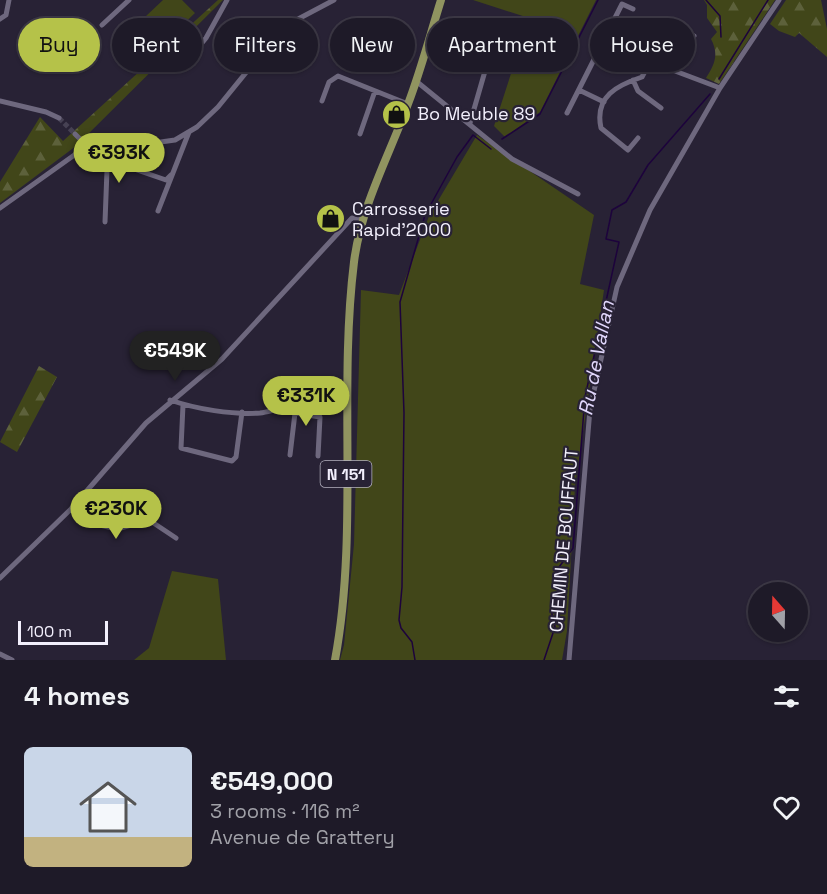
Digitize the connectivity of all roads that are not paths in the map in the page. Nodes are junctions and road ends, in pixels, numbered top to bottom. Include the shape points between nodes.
1 (9, 0) edge
2 (129, 0) edge
3 (227, 0) edge
4 (334, 0) edge
5 (441, 0) edge
6 (778, 0) edge
7 (633, 9) dead end
8 (615, 18) edge
9 (0, 19) edge
10 (102, 24) dead end
11 (202, 43) edge
12 (590, 68) edge
13 (485, 72) edge
14 (645, 72) edge
15 (680, 72) edge
16 (633, 80) junction
17 (416, 81) junction
18 (716, 86) junction
19 (579, 90) junction
20 (375, 91) junction
21 (0, 101) edge
22 (322, 101) dead end
23 (604, 102) junction
24 (408, 104) junction
25 (661, 108) dead end
26 (567, 113) dead end
27 (59, 118) tunnel mouth
28 (470, 123) junction
29 (189, 132) junction
30 (75, 134) tunnel mouth
31 (360, 134) dead end
32 (638, 138) dead end
33 (108, 144) junction
34 (87, 146) junction
35 (137, 170) dead end
36 (172, 174) junction
37 (578, 194) dead end
38 (0, 208) edge
39 (158, 211) dead end
40 (363, 218) junction
41 (105, 222) dead end
42 (170, 400) junction
43 (183, 405) junction
44 (242, 412) junction
45 (295, 414) junction
46 (290, 455) dead end
47 (318, 456) dead end
48 (71, 509) junction
49 (176, 538) dead end
50 (0, 578) edge
51 (0, 654) edge
52 (12, 660) edge
53 (335, 660) edge
54 (569, 660) edge

1 - 9 street via 6,15
2 - 10 street
3 - 11 street
4 - 29 street via 283,27 218,107
5 - 17 main road, N 151
6 - 18 street, CHEMIN DE BOUFFAUT
7 - 8 street via 622,4
12 - 19 street
13 - 28 street
14 - 16 street
15 - 18 street
16 - 23 street via 615,86
16 - 25 street via 638,91
17 - 24 main road, N 151
17 - 28 street
18 - 54 street, CHEMIN DE BOUFFAUT via 650,210 616,286 590,409
19 - 23 street
19 - 26 street
20 - 22 street via 338,76 329,82
20 - 24 street
20 - 31 street
21 - 27 street
23 - 32 street via 601,128 628,150
24 - 40 main road, N 151
28 - 37 street via 512,159
29 - 33 street via 176,140 132,146
29 - 36 street
30 - 34 street
33 - 34 street
33 - 41 street
34 - 38 street
35 - 36 street via 166,180
36 - 39 street
40 - 42 street via 352,218 222,359
40 - 53 main road, N 151 via 352,288 344,593
42 - 43 street
42 - 48 street
43 - 44 street
43 - 44 street via 181,448 232,461
44 - 45 street via 288,408
45 - 46 street
45 - 47 street via 321,417
48 - 49 street via 82,521 117,529 149,520
48 - 50 street
51 - 52 street

